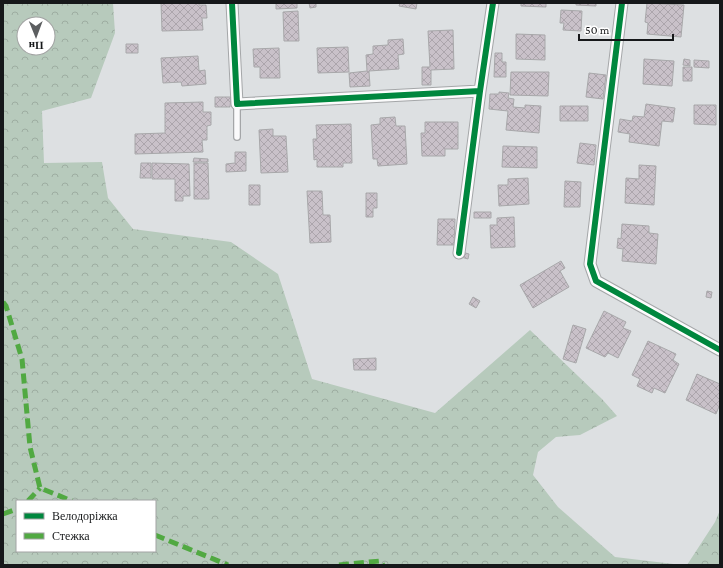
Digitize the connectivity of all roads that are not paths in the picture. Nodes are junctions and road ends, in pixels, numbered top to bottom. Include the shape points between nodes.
1 (232, 3) edge
2 (492, 3) edge
3 (622, 3) edge
4 (480, 91) junction
5 (237, 104) junction
6 (237, 137) dead end
7 (459, 253) dead end
8 (720, 350) edge

1 - 5 street
2 - 4 street
3 - 8 street via 590,264 596,281
4 - 5 street
4 - 7 street
5 - 6 lane

